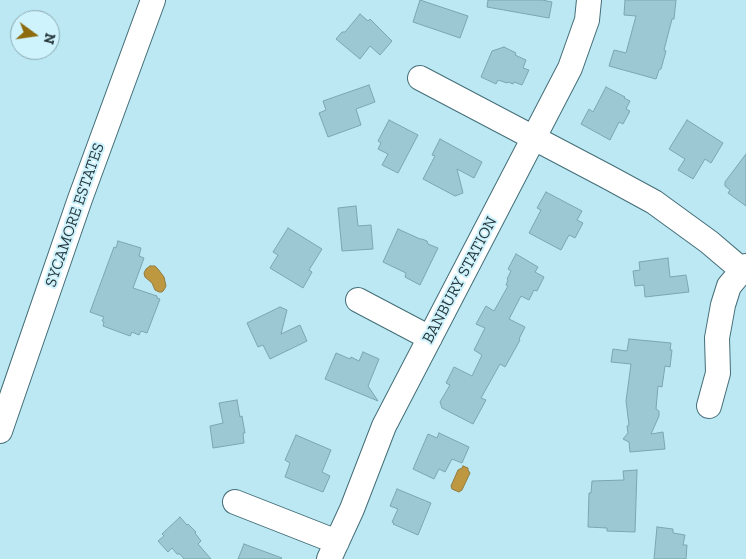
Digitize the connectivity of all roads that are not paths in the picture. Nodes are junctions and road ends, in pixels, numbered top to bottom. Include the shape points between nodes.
1 (153, 0) edge
2 (589, 0) edge
3 (420, 78) dead end
4 (534, 138) junction
5 (744, 268) edge
6 (358, 300) dead end
7 (430, 338) junction
8 (709, 406) dead end
9 (0, 431) edge
10 (235, 502) dead end
11 (333, 551) edge

1 - 9 street, SYCAMORE ESTATES
2 - 4 street, BANBURY STATION via 587,20 573,60
3 - 4 street
4 - 5 street via 654,202
4 - 7 street, BANBURY STATION
5 - 8 street via 729,286 723,305 717,338 718,373
6 - 7 street
7 - 11 street, BANBURY STATION via 384,426
10 - 11 street

